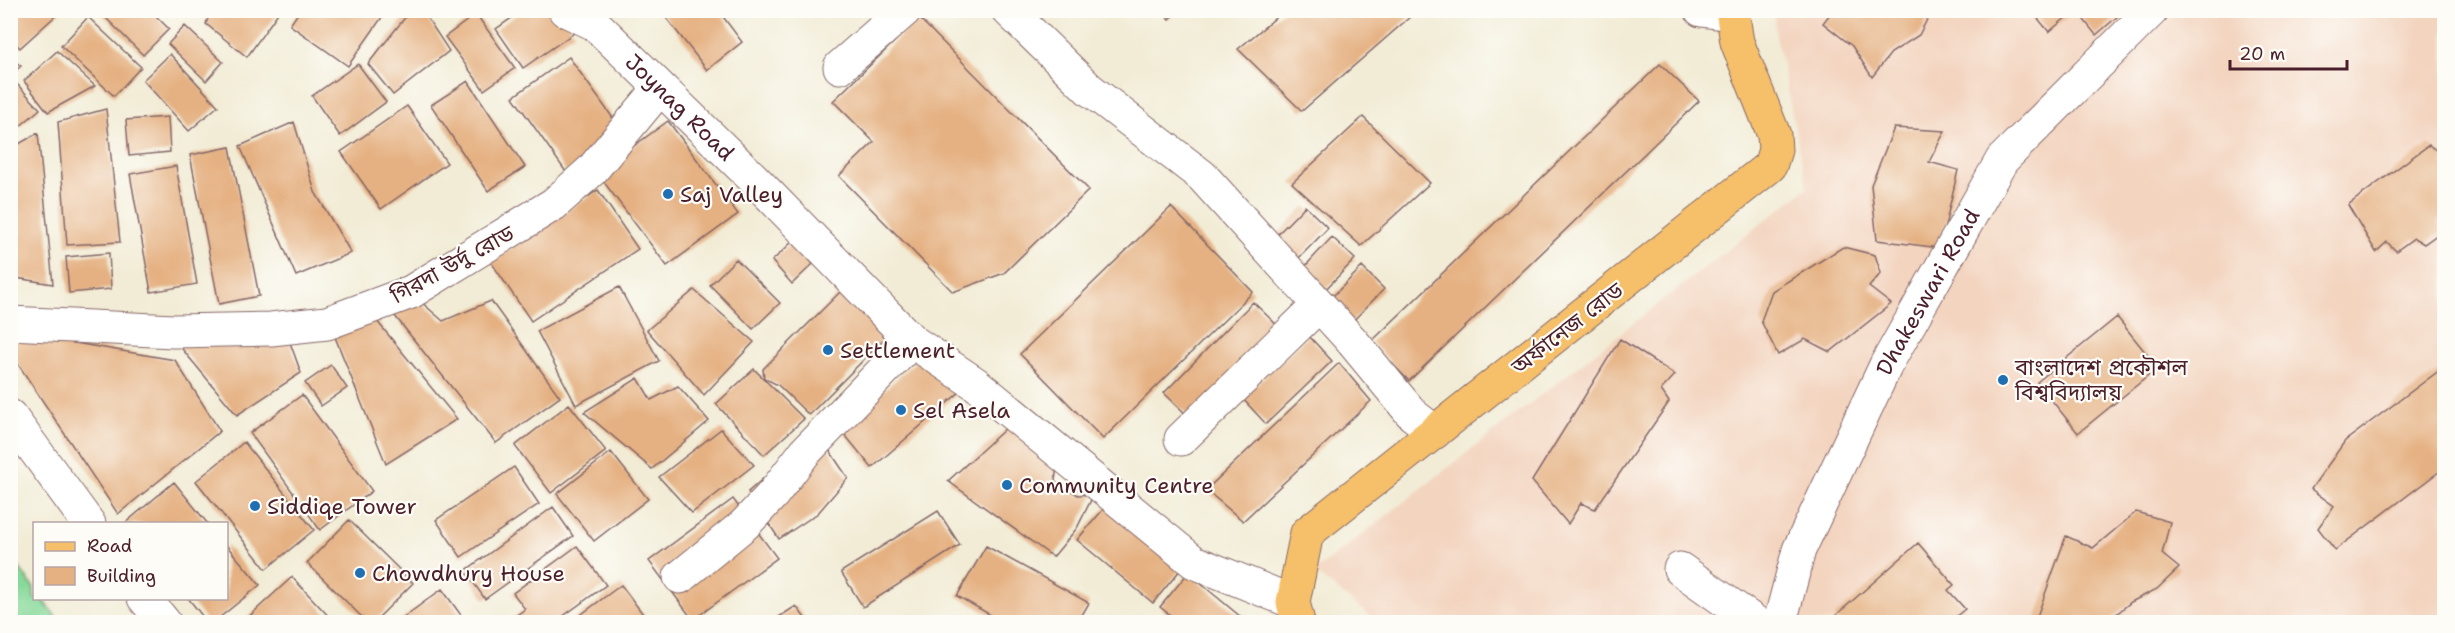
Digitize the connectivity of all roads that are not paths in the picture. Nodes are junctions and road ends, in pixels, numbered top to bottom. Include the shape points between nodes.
1 (565, 10) edge
2 (905, 10) edge
3 (1008, 10) edge
4 (2152, 10) edge
5 (1721, 12) edge
6 (840, 67) dead end
7 (660, 88) junction
8 (1319, 305) junction
9 (10, 322) edge
10 (912, 341) junction
11 (10, 416) edge
12 (1435, 432) junction
13 (1181, 439) dead end
14 (88, 522) edge
15 (1680, 569) dead end
16 (680, 577) dead end
17 (146, 600) edge
18 (1295, 612) edge
19 (164, 622) edge
20 (1755, 622) edge
21 (1780, 622) edge

1 - 7 street, Joynag Road via 595,24
2 - 6 street
3 - 8 street via 1089,89 1202,176
4 - 21 street, Dhakeswari Road via 2002,160 1886,365 1799,550
5 - 12 main road, অর্ফানেজ রোড via 1774,135 1770,166
7 - 9 street, গিরদা উর্দু রোড via 592,170 554,204 411,292 327,323 271,329 174,331
7 - 10 street, Joynag Road
8 - 12 street via 1413,415
8 - 13 street
10 - 16 street via 805,452 745,524
10 - 18 street, Joynag Road via 976,384 1194,562
11 - 14 street
12 - 18 main road, অর্ফানেজ রোড via 1307,533
15 - 20 street
17 - 19 street

